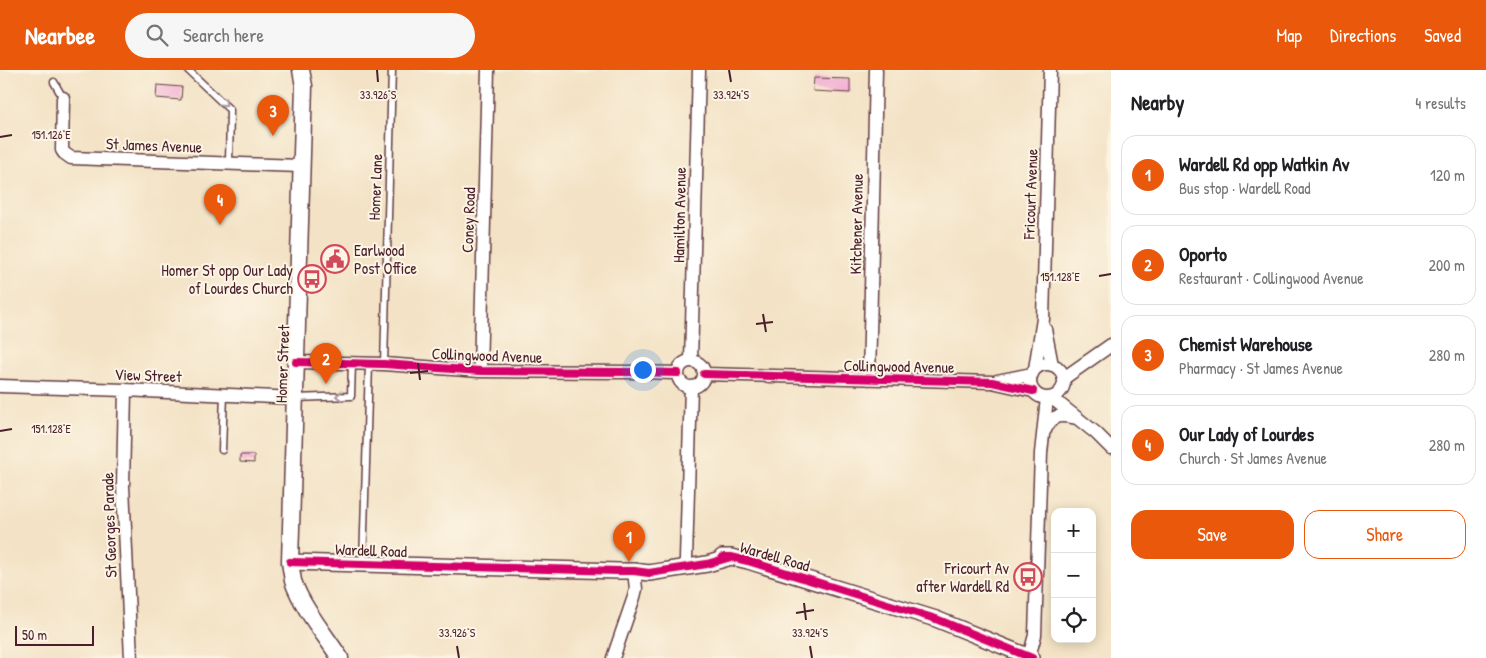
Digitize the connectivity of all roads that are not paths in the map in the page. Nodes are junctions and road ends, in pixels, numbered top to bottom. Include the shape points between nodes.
1 (188, 70) edge
2 (301, 70) edge
3 (392, 70) edge
4 (488, 70) edge
5 (699, 70) edge
6 (876, 70) edge
7 (1050, 70) edge
8 (54, 82) dead end
9 (63, 98) joint
10 (229, 164) junction
11 (301, 166) junction
12 (1043, 319) junction
13 (1108, 347) edge
14 (691, 361) junction
15 (296, 362) junction
16 (352, 363) junction
17 (369, 364) junction
18 (384, 364) junction
19 (480, 371) junction
20 (1033, 372) junction
21 (678, 373) junction
22 (704, 374) junction
23 (869, 379) junction
24 (992, 382) junction
25 (1050, 385) junction
26 (0, 386) edge
27 (691, 387) junction
28 (125, 390) junction
29 (224, 394) junction
30 (295, 398) junction
31 (1077, 418) junction
32 (1044, 432) junction
33 (1096, 433) junction
34 (1111, 448) edge
35 (222, 450) dead end
36 (1041, 454) junction
37 (731, 557) junction
38 (686, 559) junction
39 (290, 562) junction
40 (363, 564) junction
41 (634, 571) junction
42 (131, 658) edge
43 (340, 658) edge
44 (614, 658) edge
45 (1030, 658) edge

1 -> 10 lane via 230,110
2 - 11 main road, Homer Street via 304,86
3 - 18 lane, Homer Lane
4 - 19 street, Coney Road
5 - 14 street, Hamilton Avenue
6 - 23 street, Kitchener Avenue
7 - 12 street, Fricourt Avenue
8 - 9 lane
9 - 10 street, St James Avenue via 62,150 71,158
10 - 11 street, St James Avenue
11 - 15 main road, Homer Street
12 - 20 street, Fricourt Avenue
12 - 25 street, Fricourt Avenue
13 - 25 street
14 - 21 street via 680,366
14 - 22 street via 701,367
15 - 16 street, Collingwood Avenue
15 - 30 main road, Homer Street
16 - 17 street, Collingwood Avenue
16 -> 30 lane via 350,396
17 - 18 street, Collingwood Avenue
17 - 40 lane
18 - 19 street, Collingwood Avenue
19 - 21 street, Collingwood Avenue
20 - 24 street, Collingwood Avenue
20 - 25 street, Fricourt Avenue via 1030,380
20 - 25 street, Collingwood Avenue via 1043,364
21 - 27 street via 680,381
22 - 23 street, Collingwood Avenue
22 - 27 street via 701,382
23 - 24 street, Collingwood Avenue
24 - 25 street, Collingwood Avenue
25 - 31 street
25 - 32 street, Fricourt Avenue
25 - 33 street
25 - 36 street, Fricourt Avenue
26 - 28 street, View Street
27 - 38 street
28 - 29 street, View Street
28 - 42 street, St Georges Parade via 123,486
29 - 30 street, View Street
29 - 35 lane
30 - 39 main road, Homer Street
31 - 32 street via 1056,417
31 - 33 street
32 - 36 street, Fricourt Avenue
33 - 34 street
36 - 45 street, Fricourt Avenue via 1035,635
37 - 38 street, Wardell Road
37 - 41 street, Wardell Road via 649,573
37 - 45 street, Wardell Road via 936,618
38 - 41 street, Wardell Road
39 - 40 street, Wardell Road
39 - 43 main road, Homer Street via 297,591
40 - 41 street, Wardell Road
41 - 44 street via 636,589

